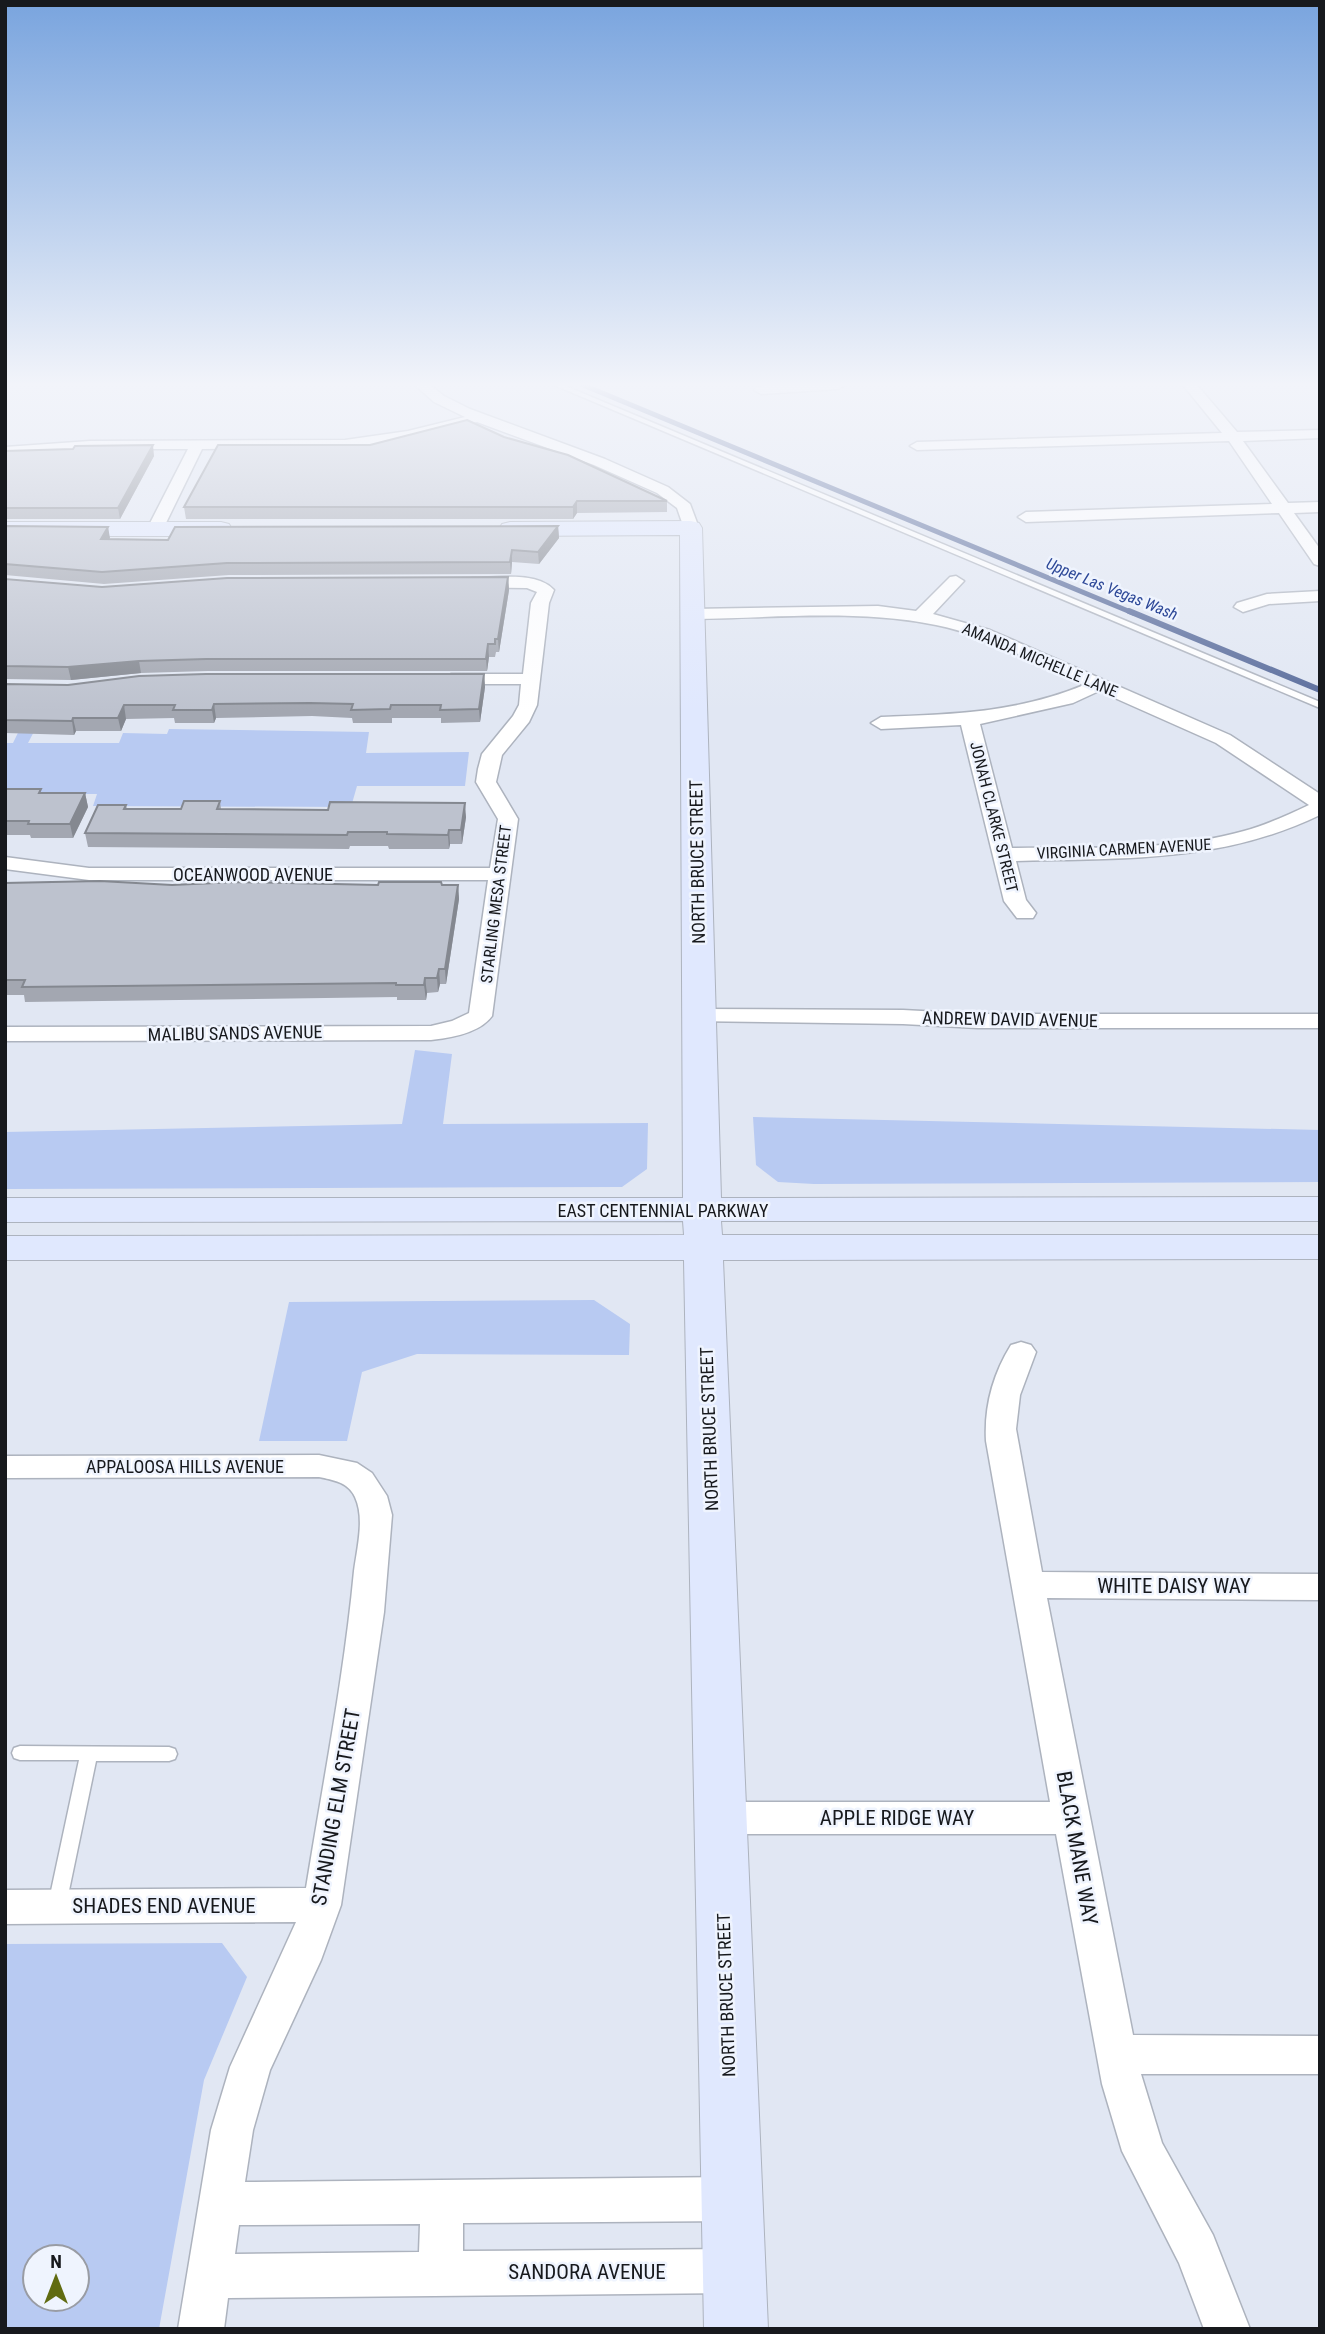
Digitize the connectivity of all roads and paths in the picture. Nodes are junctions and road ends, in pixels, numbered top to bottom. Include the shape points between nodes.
1 (173, 494) edge
2 (669, 494) edge
3 (817, 494) edge
4 (1275, 494) edge
5 (1284, 507) junction
6 (1320, 507) edge
7 (1026, 517) dead end
8 (691, 528) junction
9 (5, 529) edge
10 (155, 529) junction
11 (239, 529) edge
12 (490, 529) edge
13 (1320, 561) edge
14 (956, 581) dead end
15 (451, 583) edge
16 (1320, 596) edge
17 (1243, 607) dead end
18 (692, 614) junction
19 (921, 616) junction
20 (437, 679) edge
21 (531, 679) junction
22 (1099, 685) junction
23 (1320, 705) edge
24 (969, 719) junction
25 (881, 723) dead end
26 (1320, 805) edge
27 (1005, 855) junction
28 (5, 863) edge
29 (501, 874) junction
30 (1026, 913) dead end
31 (699, 1016) junction
32 (1320, 1021) edge
33 (463, 1027) joint
34 (5, 1034) edge
35 (1320, 1209) edge
36 (5, 1210) edge
37 (702, 1230) junction
38 (1320, 1247) edge
39 (5, 1248) edge
40 (1021, 1352) dead end
41 (5, 1467) edge
42 (361, 1481) joint
43 (1028, 1585) junction
44 (1320, 1587) edge
45 (20, 1753) dead end
46 (89, 1754) junction
47 (169, 1754) dead end
48 (722, 1818) junction
49 (1072, 1818) junction
50 (322, 1905) junction
51 (5, 1907) edge
52 (57, 1907) junction
53 (1117, 2054) junction
54 (1320, 2055) edge
55 (732, 2199) junction
56 (220, 2204) junction
57 (442, 2204) junction
58 (734, 2271) junction
59 (440, 2272) junction
60 (208, 2276) junction
61 (201, 2329) edge
62 (736, 2329) edge
63 (1227, 2329) edge

1 - 10 street
2 - 8 street via 685,508
3 - 23 lane
4 - 5 street
5 - 6 street
5 - 7 street
5 - 13 street
8 - 12 street
8 - 18 street, NORTH BRUCE STREET
9 - 10 street
10 - 11 street
14 - 19 street
15 - 21 street, STARLING MESA STREET via 514,582 546,590 540,603
16 - 17 street via 1267,599
18 - 19 street, AMANDA MICHELLE LANE via 878,611
18 - 31 street, NORTH BRUCE STREET
19 - 22 street, AMANDA MICHELLE LANE via 984,634
20 - 21 street
21 - 29 street, STARLING MESA STREET via 525,712 492,754 486,782 508,818
22 - 24 street via 1037,707
22 - 26 street, AMANDA MICHELLE LANE via 1223,739
24 - 25 street
24 - 27 street, JONAH CLARKE STREET
26 - 27 street, VIRGINIA CARMEN AVENUE via 1276,828 1223,843
27 - 30 street, JONAH CLARKE STREET via 1015,901
28 - 29 street, OCEANWOOD AVENUE via 89,874
29 - 33 street, STARLING MESA STREET via 483,1006 480,1016
31 - 32 street, ANDREW DAVID AVENUE
31 - 37 street, NORTH BRUCE STREET
33 - 34 street, MALIBU SANDS AVENUE via 422,1034
35 - 37 street, EAST CENTENNIAL PARKWAY
36 - 37 street, EAST CENTENNIAL PARKWAY
37 - 38 street, EAST CENTENNIAL PARKWAY
37 - 39 street, EAST CENTENNIAL PARKWAY
37 - 48 street, NORTH BRUCE STREET
40 - 43 street, BLACK MANE WAY via 1007,1383 999,1419
41 - 42 street, APPALOOSA HILLS AVENUE via 319,1466 345,1471
42 - 50 street, STANDING ELM STREET via 376,1516 367,1612
43 - 44 street, WHITE DAISY WAY
43 - 49 street, BLACK MANE WAY
45 - 46 lane
46 - 47 lane
46 - 52 lane
48 - 49 street, APPLE RIDGE WAY
48 - 55 street, NORTH BRUCE STREET
49 - 53 street, BLACK MANE WAY
50 - 52 street, SHADES END AVENUE
50 - 56 street, STANDING ELM STREET via 250,2067 232,2130
51 - 52 street, SHADES END AVENUE
53 - 54 street
53 - 63 street, BLACK MANE WAY via 1143,2151 1197,2251
55 - 57 street
55 - 58 street, NORTH BRUCE STREET
56 - 57 street
56 - 60 street, STANDING ELM STREET
57 - 59 street
58 - 59 street, SANDORA AVENUE
58 - 62 street, NORTH BRUCE STREET
59 - 60 street, SANDORA AVENUE
60 - 61 street, STANDING ELM STREET

